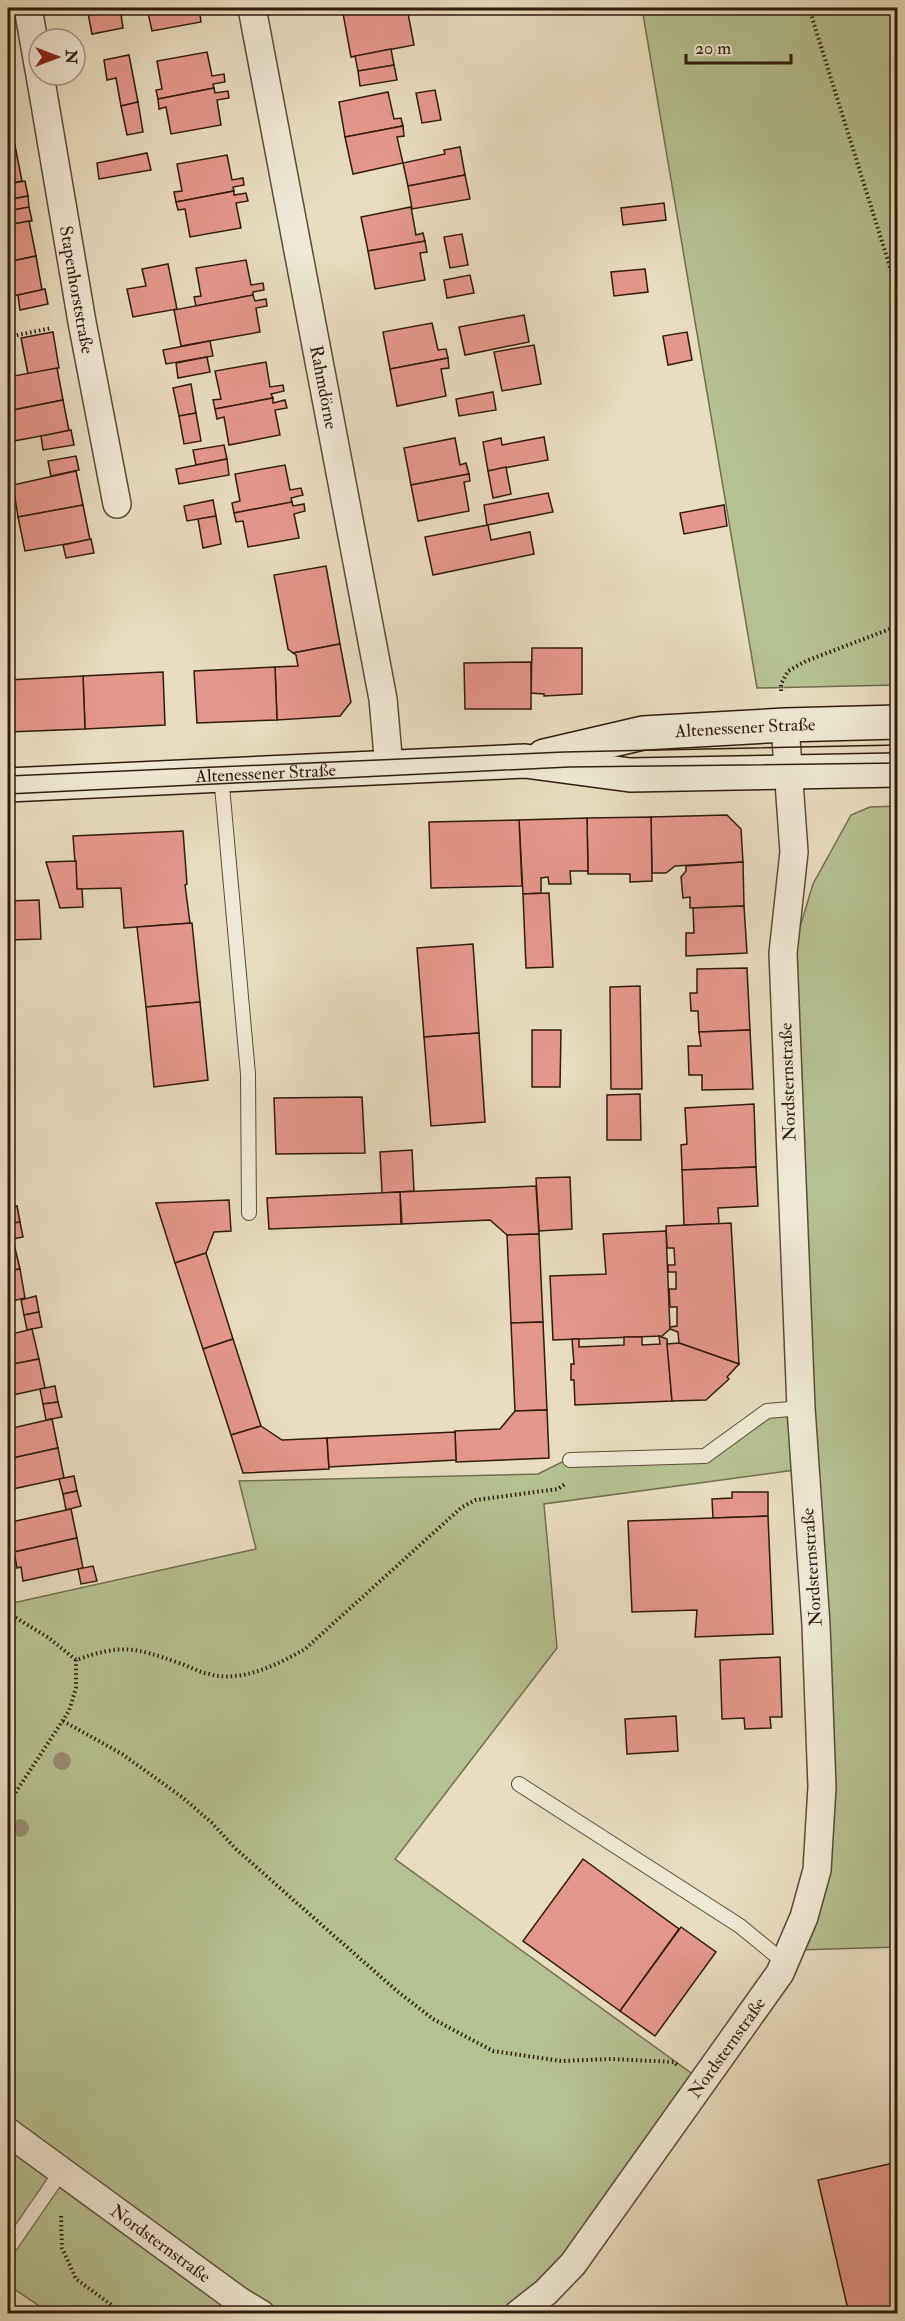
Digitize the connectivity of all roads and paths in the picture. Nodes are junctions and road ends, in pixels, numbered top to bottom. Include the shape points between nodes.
1 (28, 8) edge
2 (252, 8) edge
3 (809, 8) edge
4 (31, 27) edge
5 (42, 87) edge
6 (897, 293) edge
7 (82, 322) junction
8 (8, 337) edge
9 (117, 504) dead end
10 (897, 626) edge
11 (897, 722) edge
12 (785, 725) junction
13 (525, 761) junction
14 (389, 767) junction
15 (897, 770) edge
16 (788, 773) junction
17 (221, 775) junction
18 (8, 785) edge
19 (249, 1213) dead end
20 (801, 1408) junction
21 (570, 1460) joint
22 (8, 1613) edge
23 (76, 1660) junction
24 (63, 1721) junction
25 (519, 1784) dead end
26 (8, 1804) edge
27 (785, 1963) junction
28 (701, 2085) junction
29 (8, 2132) edge
30 (61, 2172) junction
31 (8, 2249) edge
32 (124, 2313) edge
33 (261, 2313) edge
34 (518, 2313) edge

1 - 4 street
2 - 14 street, Rahmdörne via 383,699
3 - 6 path
5 - 7 street, Stapenhorststraße
7 - 8 path
7 - 9 street, Stapenhorststraße
10 - 12 path via 788,671 781,684
11 - 12 main road, Altenessener Straße
12 - 13 main road, Altenessener Straße via 643,733
12 - 16 street, Nordsternstraße
13 - 14 main road, Altenessener Straße
13 - 16 main road, Altenessener Straße via 630,775
14 - 17 main road, Altenessener Straße
15 - 16 main road, Altenessener Straße
16 - 20 street, Nordsternstraße via 794,852 783,953
17 - 18 main road, Altenessener Straße
17 - 19 lane via 248,1074
20 - 21 lane via 767,1411 705,1456
20 - 27 street, Nordsternstraße via 822,1786 817,1870
21 - 23 path via 566,1483 558,1489 476,1500 462,1507 305,1649 279,1664 231,1676 210,1675 136,1650 102,1651
22 - 23 path
23 - 24 path via 74,1700
24 - 26 path
24 - 28 path via 122,1754 182,1797 332,1934 433,2019 493,2051 561,2061 674,2062
25 - 27 lane via 740,1926
27 - 28 street, Nordsternstraße
28 - 34 street, Nordsternstraße via 573,2264
29 - 30 street, Nordsternstraße
30 - 31 lane
30 - 32 path via 62,2248 76,2279
30 - 33 street, Nordsternstraße

